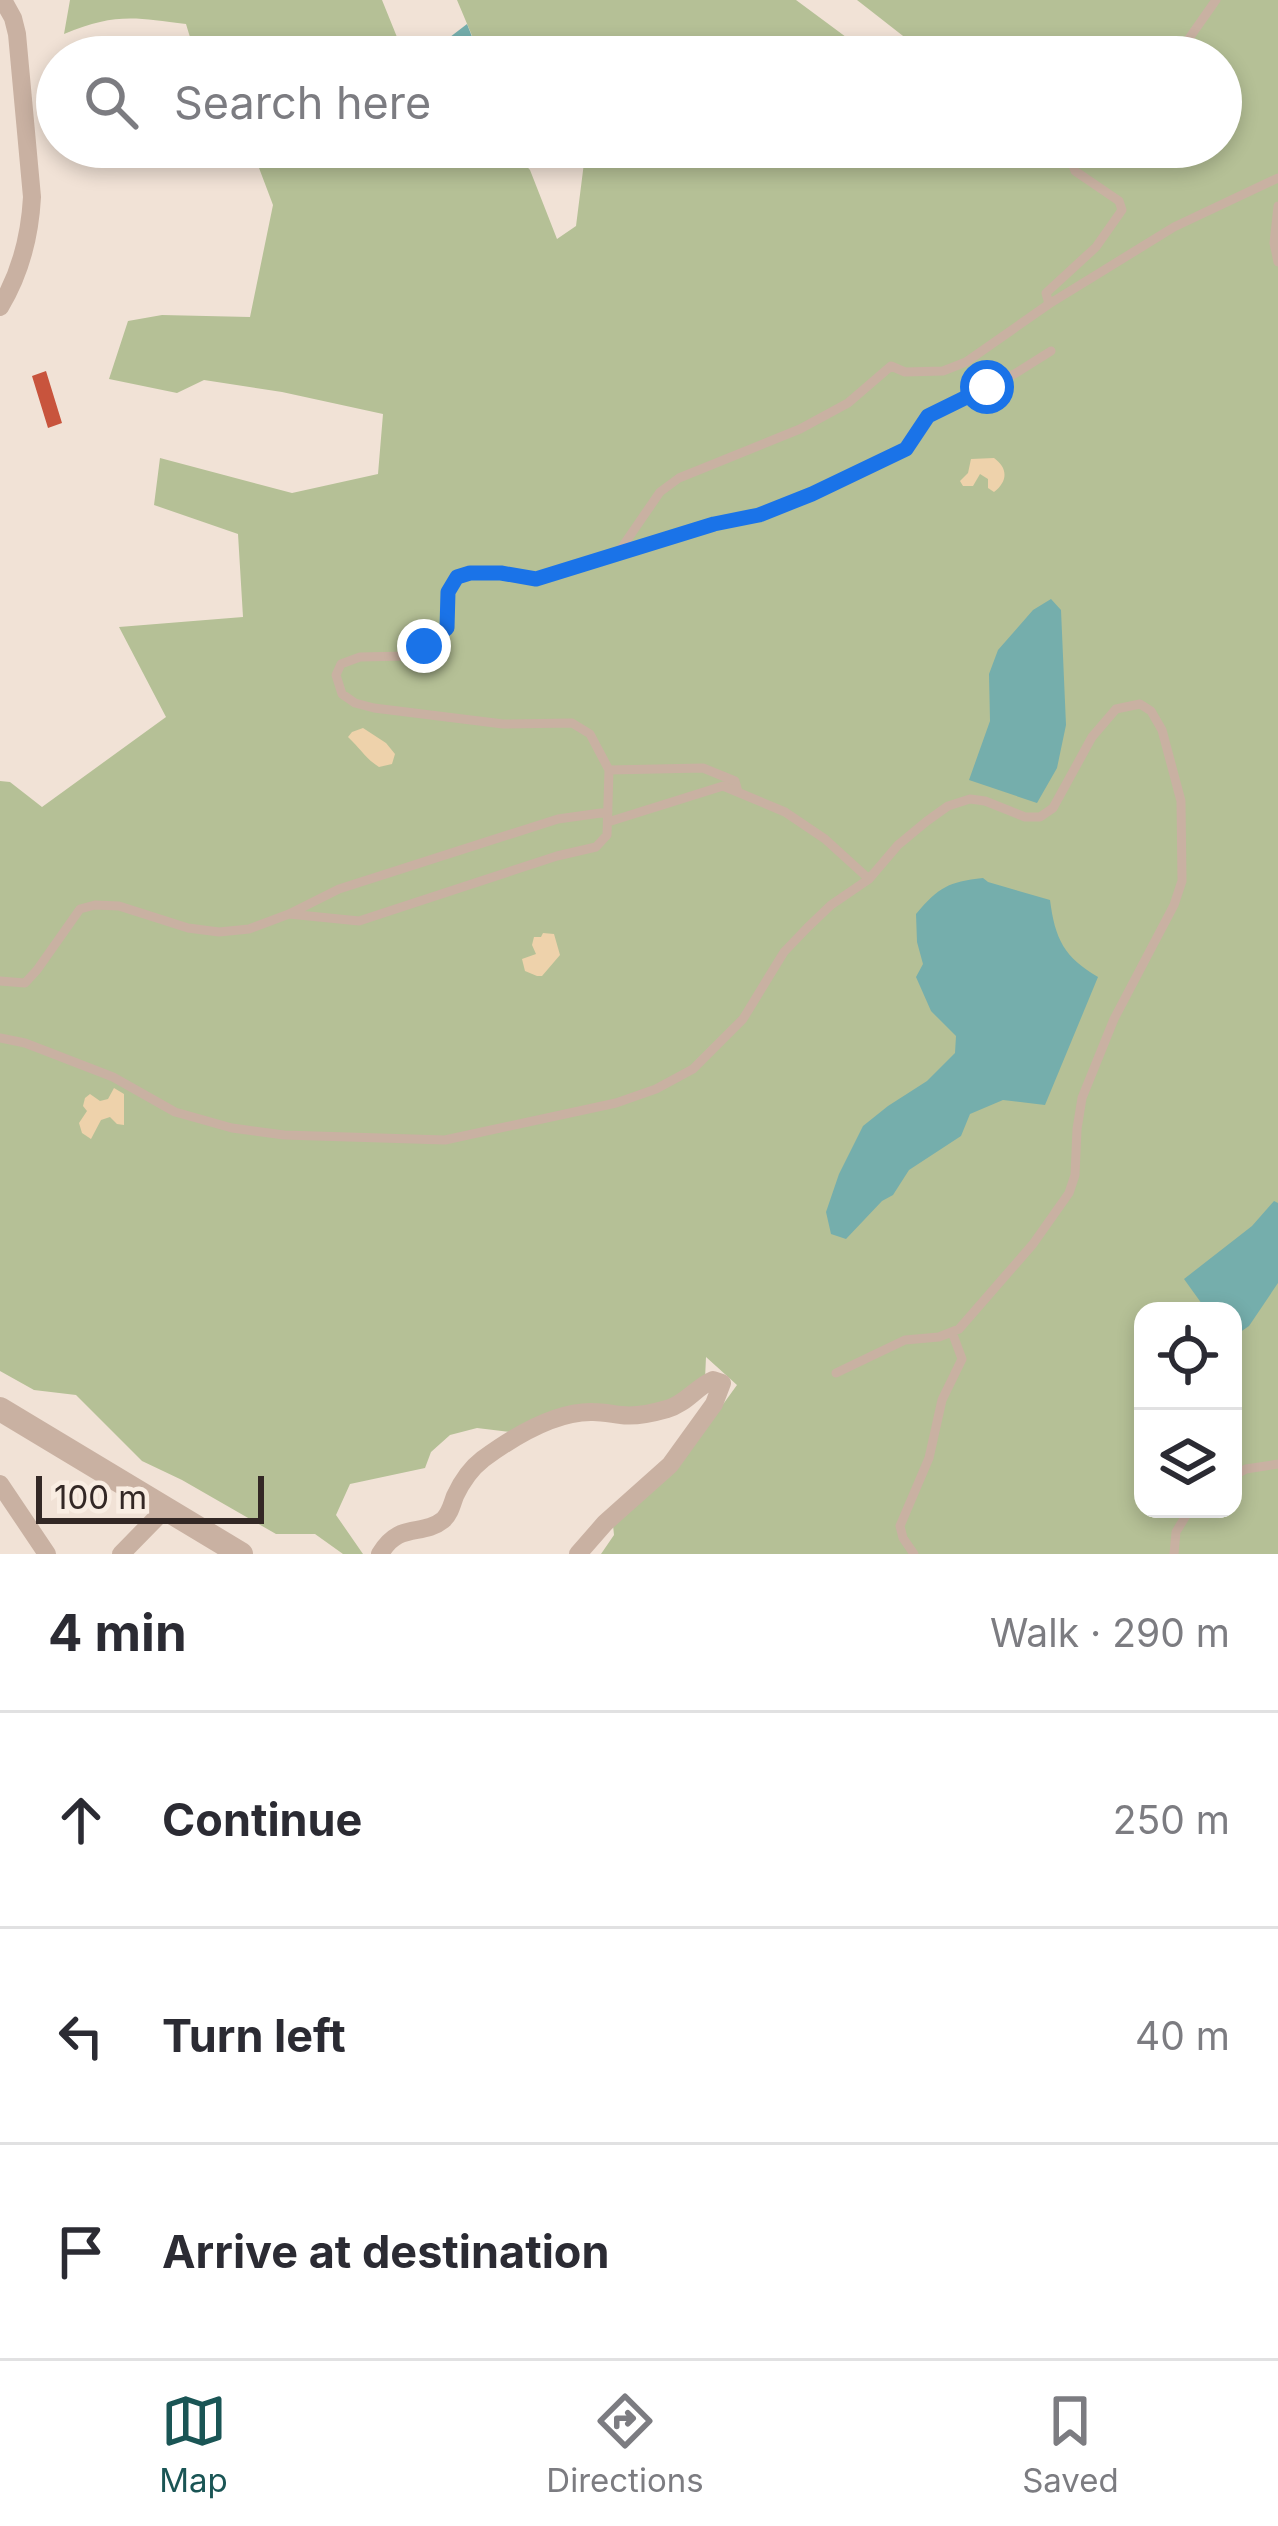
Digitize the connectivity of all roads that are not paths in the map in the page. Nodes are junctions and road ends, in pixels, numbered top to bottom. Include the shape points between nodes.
1 (3, 0) edge
2 (1216, 0) edge
3 (1191, 36) edge
4 (1074, 168) edge
5 (1278, 178) edge
6 (1278, 206) edge
7 (1278, 262) edge
8 (1049, 304) junction
9 (0, 307) edge
10 (1051, 351) dead end
11 (618, 553) junction
12 (609, 770) junction
13 (738, 792) junction
14 (608, 817) junction
15 (869, 879) junction
16 (290, 914) junction
17 (0, 981) edge
18 (0, 1038) edge
19 (952, 1332) junction
20 (836, 1373) dead end
21 (0, 1409) edge
22 (1278, 1464) edge
23 (1242, 1471) edge
24 (0, 1484) edge
25 (167, 1508) junction
26 (1185, 1518) edge
27 (47, 1554) edge
28 (121, 1554) edge
29 (241, 1554) edge
30 (380, 1554) edge
31 (578, 1554) edge
32 (914, 1554) edge
33 (1174, 1554) edge

1 - 9 street via 17,34 32,196 31,223
2 - 3 lane
4 - 8 lane via 1122,210 1096,247 1046,292
5 - 8 lane via 1174,227
6 - 7 lane
8 - 11 lane via 966,362 943,371 891,366 800,429 679,478
10 - 11 lane via 928,416 906,449 812,494
11 - 12 lane via 536,579 457,577 447,628 406,656 360,657 341,664 336,676 342,694 374,708 503,724 572,723 590,734
12 - 13 lane via 704,768 735,781
12 - 14 lane
13 - 14 lane via 723,786
13 - 15 lane via 785,812
14 - 16 lane via 559,819 339,889
14 - 16 lane via 608,835 596,847 359,921
15 - 18 lane via 784,952 743,1018 692,1069 616,1103 445,1140 232,1128
15 - 19 lane via 948,806 985,801 1025,817 1054,808 1092,736 1116,709 1140,704 1162,730 1181,801 1182,881 1174,905 1082,1099 1069,1193 1034,1244
16 - 17 lane via 219,932 94,905 80,909 25,983
19 - 20 lane via 904,1340
19 - 32 lane via 962,1359 900,1526
21 - 25 street
22 - 23 lane
24 - 27 street
25 - 28 street
25 - 29 street
26 - 33 lane
30 - 31 street via 392,1538 440,1523 466,1475 530,1431 562,1416 671,1408 703,1384 722,1383 670,1465

